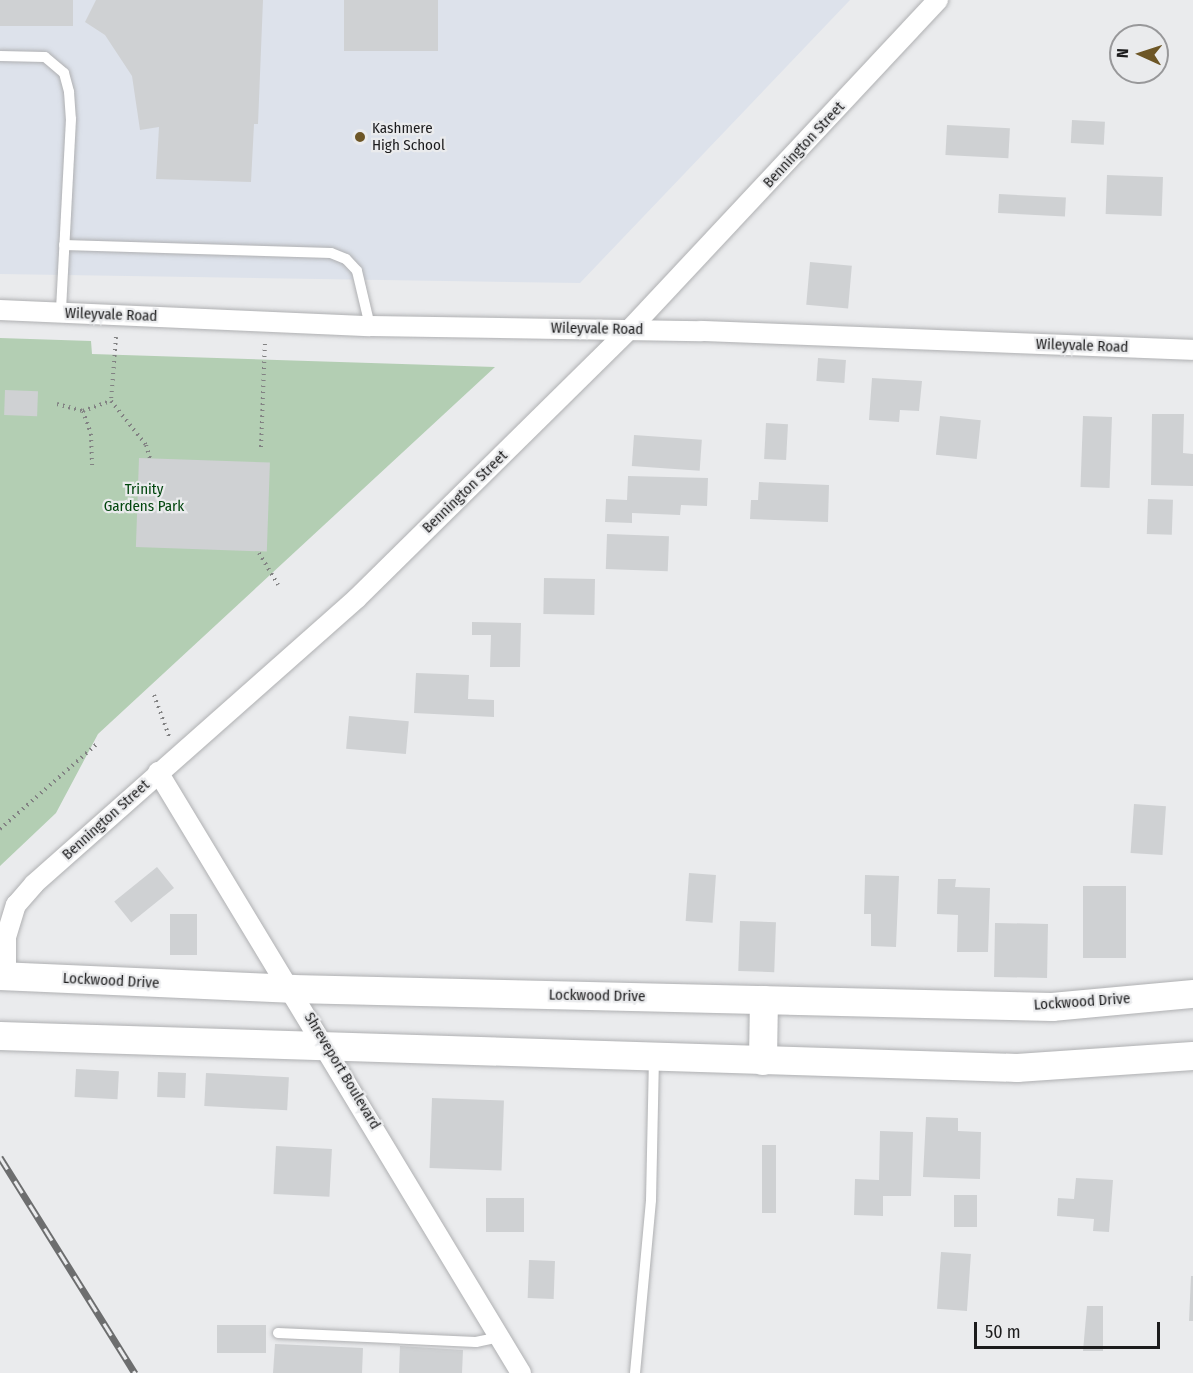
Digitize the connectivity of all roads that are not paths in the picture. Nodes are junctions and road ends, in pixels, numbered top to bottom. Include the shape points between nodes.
1 (938, 0) edge
2 (0, 56) edge
3 (64, 245) junction
4 (0, 310) edge
5 (61, 313) junction
6 (369, 326) junction
7 (630, 329) junction
8 (1193, 350) edge
9 (158, 772) junction
10 (3, 976) edge
11 (293, 989) junction
12 (1193, 994) edge
13 (764, 1000) junction
14 (0, 1036) edge
15 (328, 1049) junction
16 (1188, 1057) edge
17 (654, 1058) junction
18 (763, 1061) junction
19 (278, 1333) dead end
20 (500, 1337) junction
21 (521, 1373) edge
22 (635, 1373) edge

1 - 7 street, Bennington Street
2 - 3 lane via 45,57 64,73 71,119
3 - 5 lane
3 - 6 lane via 331,253 346,259 357,271
4 - 5 street, Wileyvale Road
5 - 6 street, Wileyvale Road
6 - 7 street, Wileyvale Road
7 - 8 street, Wileyvale Road
7 - 9 street, Bennington Street via 357,598
9 - 10 street, Bennington Street via 34,884 16,905 6,937
9 - 11 street, Shreveport Boulevard
10 - 11 main road, Lockwood Drive
11 - 13 main road, Lockwood Drive
11 - 15 street, Shreveport Boulevard
12 - 13 main road, Lockwood Drive via 1052,1006
13 - 18 main road
14 - 15 main road
15 - 17 main road
15 - 20 street, Shreveport Boulevard
16 - 18 main road via 1017,1068
17 - 18 main road
17 - 22 lane via 651,1200
19 - 20 lane via 476,1342
20 - 21 street, Shreveport Boulevard

